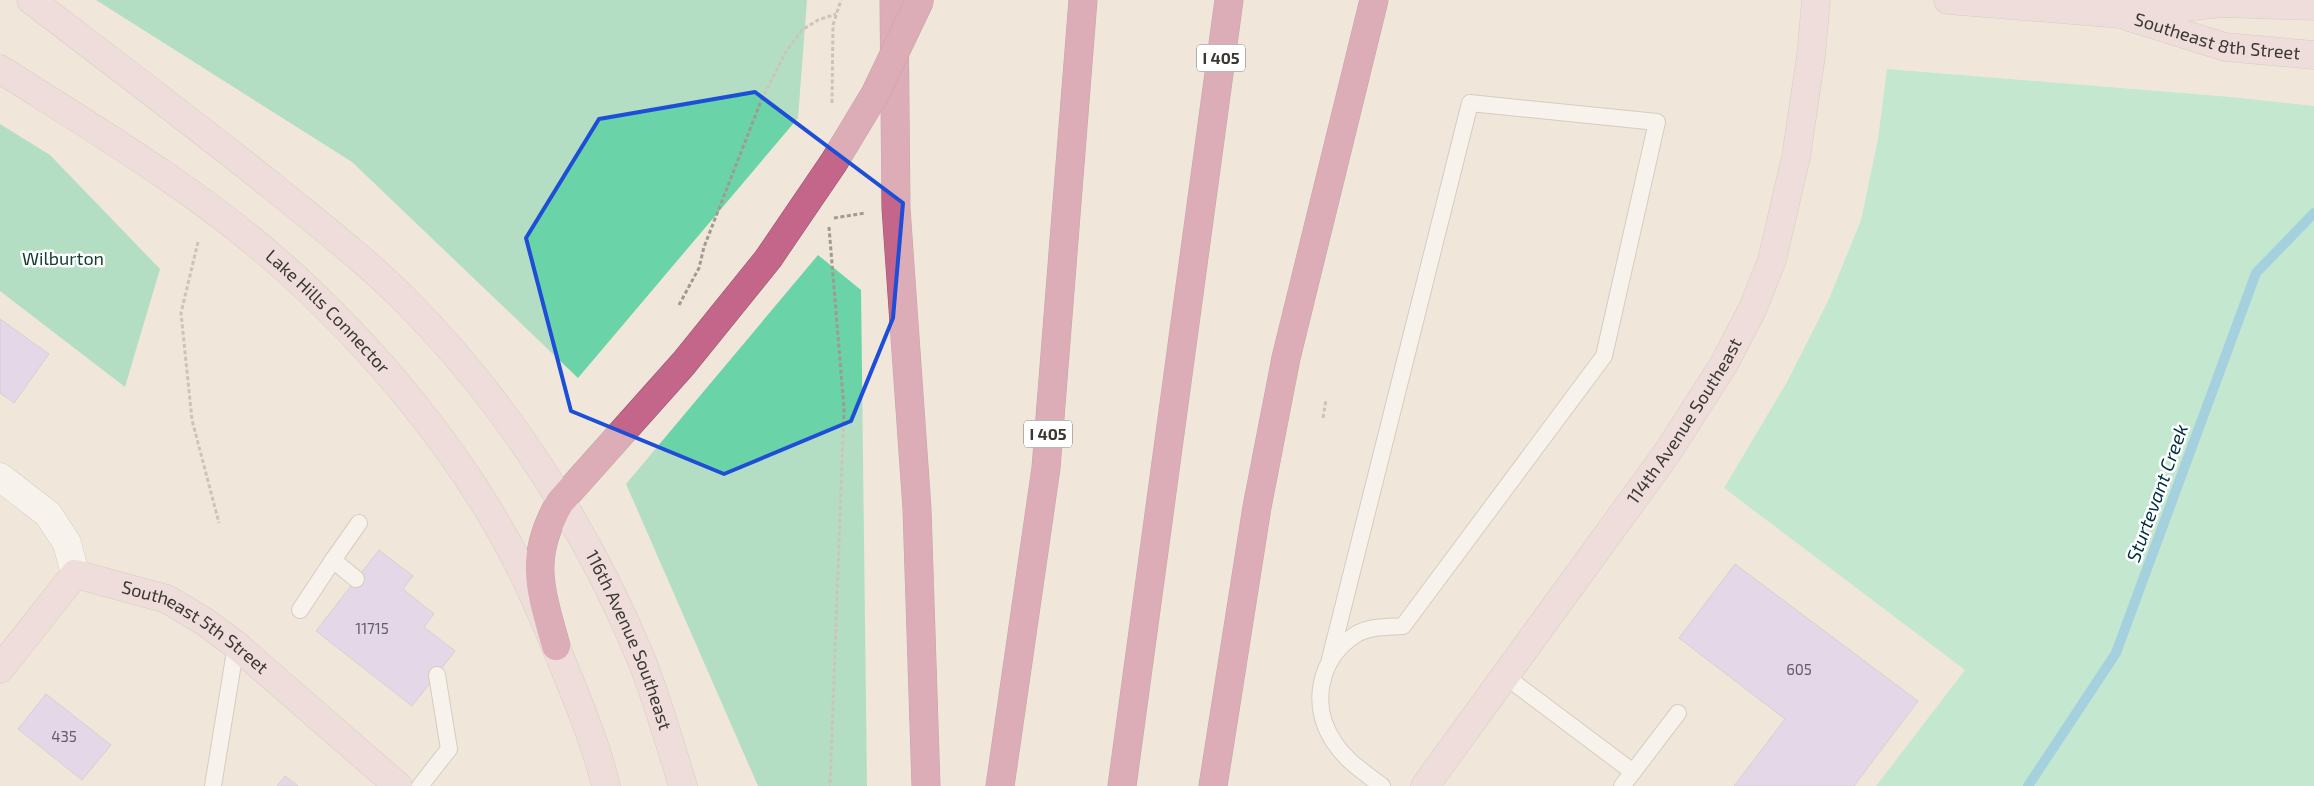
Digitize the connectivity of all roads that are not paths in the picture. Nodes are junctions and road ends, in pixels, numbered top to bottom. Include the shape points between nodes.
1 (31, 0) edge
2 (894, 0) edge
3 (920, 0) edge
4 (1083, 0) edge
5 (1229, 0) edge
6 (1374, 0) edge
7 (1816, 0) edge
8 (1948, 0) edge
9 (2314, 6) edge
10 (2121, 14) junction
11 (2314, 55) edge
12 (0, 69) edge
13 (0, 477) edge
14 (560, 502) junction
15 (359, 523) dead end
16 (333, 560) junction
17 (75, 574) junction
18 (356, 579) dead end
19 (300, 610) dead end
20 (236, 645) junction
21 (556, 646) junction
22 (1330, 659) junction
23 (0, 669) edge
24 (437, 675) dead end
25 (1505, 676) junction
26 (1678, 713) dead end
27 (1633, 772) junction
28 (213, 786) edge
29 (398, 786) edge
30 (420, 786) edge
31 (606, 786) edge
32 (683, 786) edge
33 (926, 786) edge
34 (1000, 786) edge
35 (1122, 786) edge
36 (1213, 786) edge
37 (1382, 786) edge
38 (1425, 786) edge
39 (1622, 786) edge

1 - 14 main road via 346,245 404,299 475,378 518,435
2 - 33 highway via 896,208 917,510
3 - 14 highway, bridge via 875,94 834,162 768,259 684,363
4 - 34 highway, I 405 via 1046,468
5 - 35 highway, I 405
6 - 36 highway via 1286,358 1257,507
7 - 25 main road, 114th Avenue Southeast via 1796,157 1772,260 1753,308 1724,364 1667,453
8 - 10 main road, Southeast 8th Street
9 - 10 main road, Southeast 8th Street via 2220,3
10 - 11 main road, Southeast 8th Street via 2225,47
12 - 21 main road, Lake Hills Connector via 190,192 278,262 327,307 414,405 450,453 518,564
13 - 17 street via 48,514 67,543
14 - 21 highway via 548,525 539,568 542,596
14 - 32 main road, 116th Avenue Southeast via 608,586 642,662
15 - 16 lane
16 - 18 lane
16 - 19 lane
17 - 20 main road, Southeast 5th Street via 167,599
17 - 23 main road
20 - 28 lane
20 - 29 main road, Southeast 5th Street
21 - 31 main road
22 - 22 lane via 1470,103 1657,122 1604,356 1403,626 1374,627 1355,635
22 - 37 lane via 1319,690 1322,720 1334,743 1353,764
24 - 30 lane via 450,749
25 - 27 lane
25 - 38 main road, 114th Avenue Southeast
26 - 27 lane
27 - 39 lane

